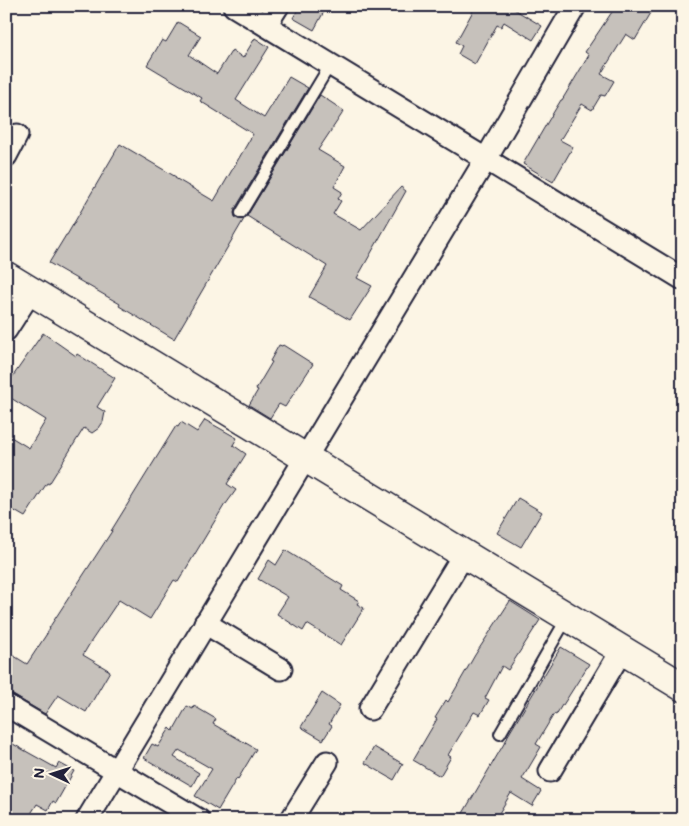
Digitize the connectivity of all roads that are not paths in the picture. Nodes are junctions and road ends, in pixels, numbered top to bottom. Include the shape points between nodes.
1 (234, 6) edge
2 (278, 6) edge
3 (575, 6) edge
4 (266, 25) junction
5 (330, 65) junction
6 (17, 135) dead end
7 (6, 156) edge
8 (486, 159) junction
9 (241, 213) dead end
10 (6, 276) edge
11 (683, 279) edge
12 (32, 291) junction
13 (6, 330) edge
14 (306, 458) junction
15 (464, 554) junction
16 (568, 617) junction
17 (205, 623) junction
18 (622, 650) junction
19 (280, 669) dead end
20 (683, 687) edge
21 (6, 705) edge
22 (370, 709) dead end
23 (500, 734) dead end
24 (327, 762) dead end
25 (117, 770) junction
26 (550, 772) dead end
27 (87, 820) edge
28 (199, 820) edge
29 (291, 820) edge

1 - 4 street
2 - 4 street
3 - 8 street
4 - 5 street
5 - 8 street
5 - 9 lane
6 - 7 street
8 - 11 street
8 - 14 street
10 - 12 street
12 - 13 street
12 - 14 street
14 - 15 street
14 - 17 street
15 - 16 street
15 - 22 street
16 - 18 street
16 - 23 lane
17 - 19 street
17 - 25 street
18 - 20 street
18 - 26 street
21 - 25 street
24 - 29 street
25 - 27 street
25 - 28 street

